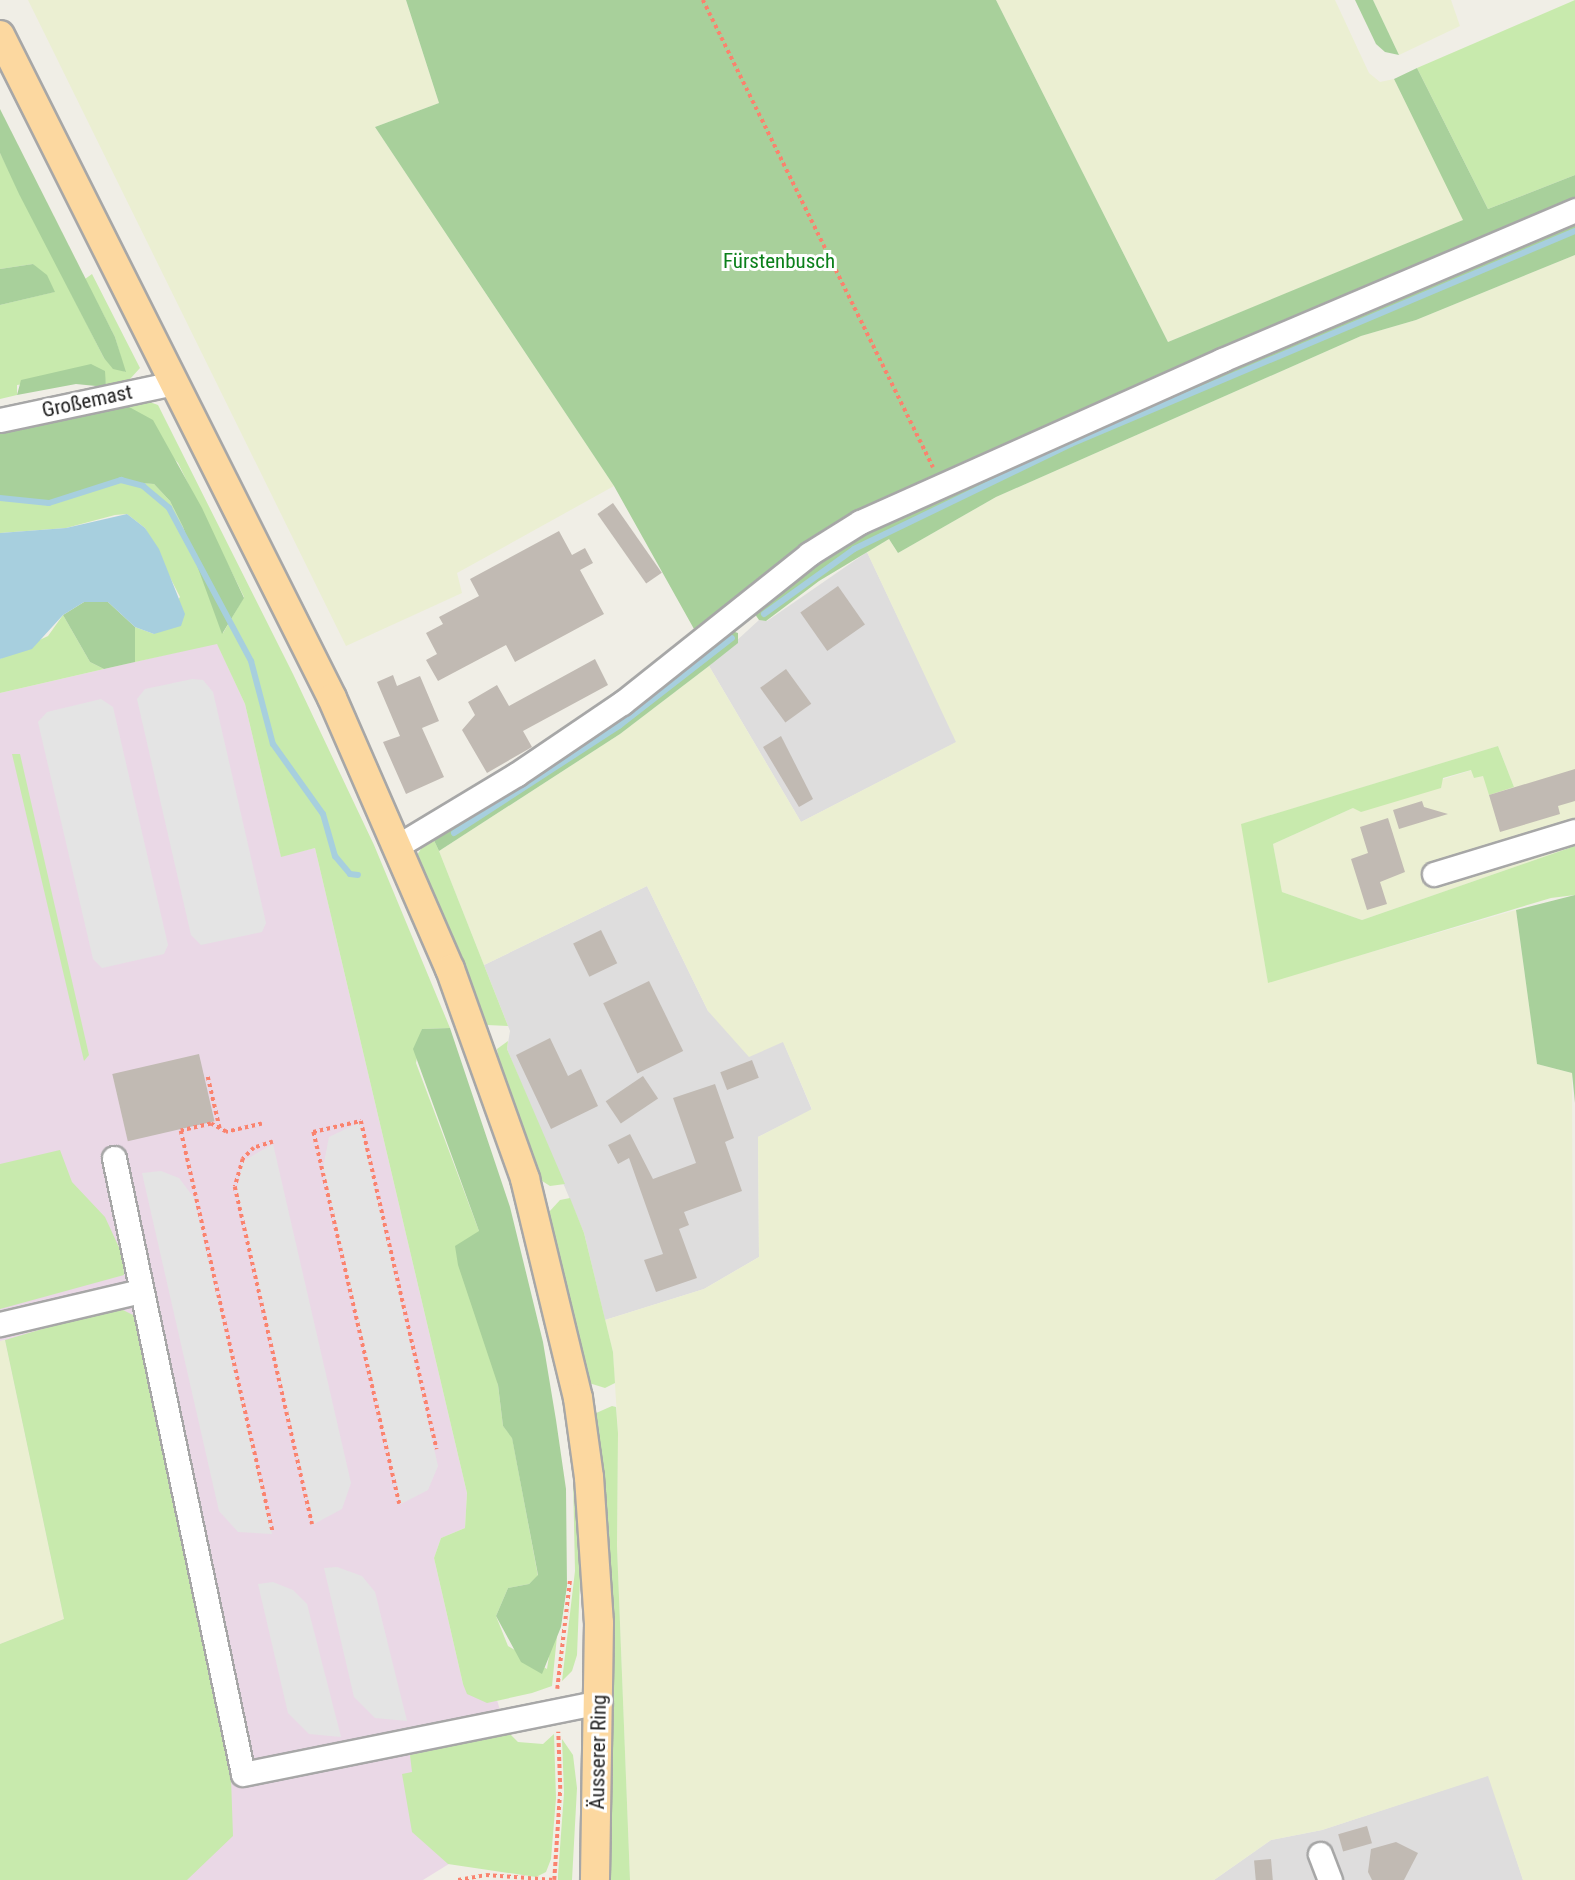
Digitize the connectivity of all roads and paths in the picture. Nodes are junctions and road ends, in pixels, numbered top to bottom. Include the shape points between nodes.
1 (704, 0) edge
2 (0, 35) edge
3 (1575, 210) edge
4 (174, 383) junction
5 (0, 420) edge
6 (942, 484) junction
7 (1575, 831) edge
8 (399, 845) junction
9 (1434, 874) dead end
10 (208, 1077) dead end
11 (262, 1124) dead end
12 (220, 1129) junction
13 (273, 1142) dead end
14 (114, 1158) dead end
15 (141, 1291) junction
16 (0, 1324) edge
17 (437, 1449) dead end
18 (399, 1504) dead end
19 (312, 1524) dead end
20 (273, 1533) dead end
21 (570, 1566) dead end
22 (557, 1684) dead end
23 (600, 1702) junction
24 (558, 1737) dead end
25 (1320, 1854) dead end
26 (457, 1880) edge
27 (554, 1880) edge
28 (595, 1880) edge
29 (1330, 1880) edge

1 - 6 path
2 - 4 main road, Äusserer Ring
3 - 6 street
4 - 5 street, Großemast
4 - 8 main road, Äusserer Ring via 332,698
6 - 8 street via 836,536 622,702 516,775
7 - 9 street
8 - 23 main road, Äusserer Ring via 487,1065 554,1285 587,1464
10 - 12 path
11 - 12 path via 226,1132
12 - 20 path via 211,1124 181,1131
13 - 19 path via 254,1148 243,1159 234,1187
14 - 15 street
15 - 16 street
15 - 23 street via 243,1774
17 - 18 path via 361,1121 313,1132
21 - 22 path via 569,1614 559,1650
23 - 28 main road, Äusserer Ring
24 - 27 path via 561,1788
25 - 29 street
26 - 27 path via 486,1875

